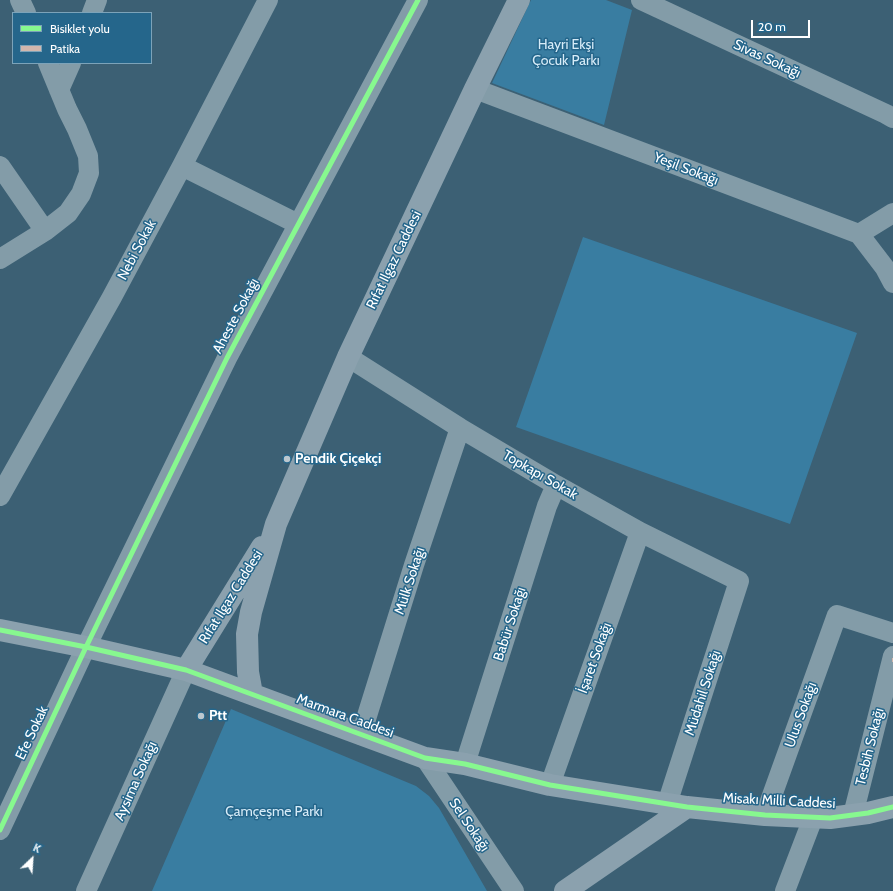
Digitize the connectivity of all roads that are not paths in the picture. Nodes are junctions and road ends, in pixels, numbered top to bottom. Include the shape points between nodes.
1 (20, 0) edge
2 (98, 0) edge
3 (268, 0) edge
4 (418, 0) edge
5 (519, 0) edge
6 (641, 0) edge
7 (26, 12) edge
8 (92, 12) edge
9 (48, 64) edge
10 (71, 64) edge
11 (475, 89) junction
12 (59, 90) junction
13 (893, 118) edge
14 (0, 166) edge
15 (182, 166) junction
16 (893, 213) edge
17 (298, 224) junction
18 (45, 231) junction
19 (859, 234) junction
20 (0, 259) edge
21 (893, 283) edge
22 (348, 357) junction
23 (460, 428) junction
24 (556, 485) junction
25 (0, 496) edge
26 (276, 524) junction
27 (640, 532) junction
28 (739, 581) joint
29 (0, 630) edge
30 (893, 633) edge
31 (86, 648) junction
32 (893, 658) edge
33 (186, 670) junction
34 (252, 694) junction
35 (361, 735) junction
36 (425, 758) junction
37 (465, 764) junction
38 (550, 785) junction
39 (677, 806) junction
40 (893, 806) edge
41 (765, 815) junction
42 (853, 815) junction
43 (813, 818) junction
44 (0, 830) edge
45 (86, 891) edge
46 (514, 891) edge
47 (565, 891) edge
48 (785, 891) edge

1 - 7 street
2 - 8 street
3 - 15 street, Nebi Sokak
4 - 17 street, Aheste Sokağı
5 - 11 street, Rıfat Ilgaz Caddesi
6 - 13 street, Sivas Sokağı
9 - 12 street
10 - 12 street
11 - 19 street, Yeşil Sokağı
11 - 22 street, Rıfat Ilgaz Caddesi
12 - 18 street via 88,156 89,173 82,194 68,213
14 - 18 street
15 - 17 street
15 - 25 street, Nebi Sokak
16 - 19 street
17 - 31 street, Aheste Sokağı via 227,358
18 - 20 street
19 - 21 street
22 - 23 street, Topkapı Sokak
22 - 26 street, Rıfat Ilgaz Caddesi
23 - 24 street, Topkapı Sokak
23 - 35 street, Mülk Sokağı
24 - 27 street, Topkapı Sokak
24 - 37 street, Babür Sokağı via 547,506
26 - 33 street, Rıfat Ilgaz Caddesi
26 - 34 street, Rıfat Ilgaz Caddesi via 247,634 248,672
27 - 28 street, Topkapı Sokak
27 - 38 street, İşaret Sokağı
28 - 39 street, Müdahil Sokağı
29 - 31 street, Marmara Caddesi
30 - 41 street, Ulus Sokağı via 837,615
31 - 33 street, Marmara Caddesi
31 - 44 street, Efe Sokak
32 - 42 street, Tesbih Sokağı
33 - 34 street, Marmara Caddesi
33 - 45 street, Aysima Sokağı
34 - 35 street, Marmara Caddesi
35 - 36 street, Marmara Caddesi
36 - 37 street, Marmara Caddesi
36 - 46 street, Sel Sokağı
37 - 38 street, Marmara Caddesi
38 - 39 street, Marmara Caddesi
39 - 41 street, Misakı Milli Caddesi
39 - 47 street
40 - 42 street, Misakı Milli Caddesi
41 - 43 street, Misakı Milli Caddesi
42 - 43 street, Misakı Milli Caddesi
43 - 48 street

